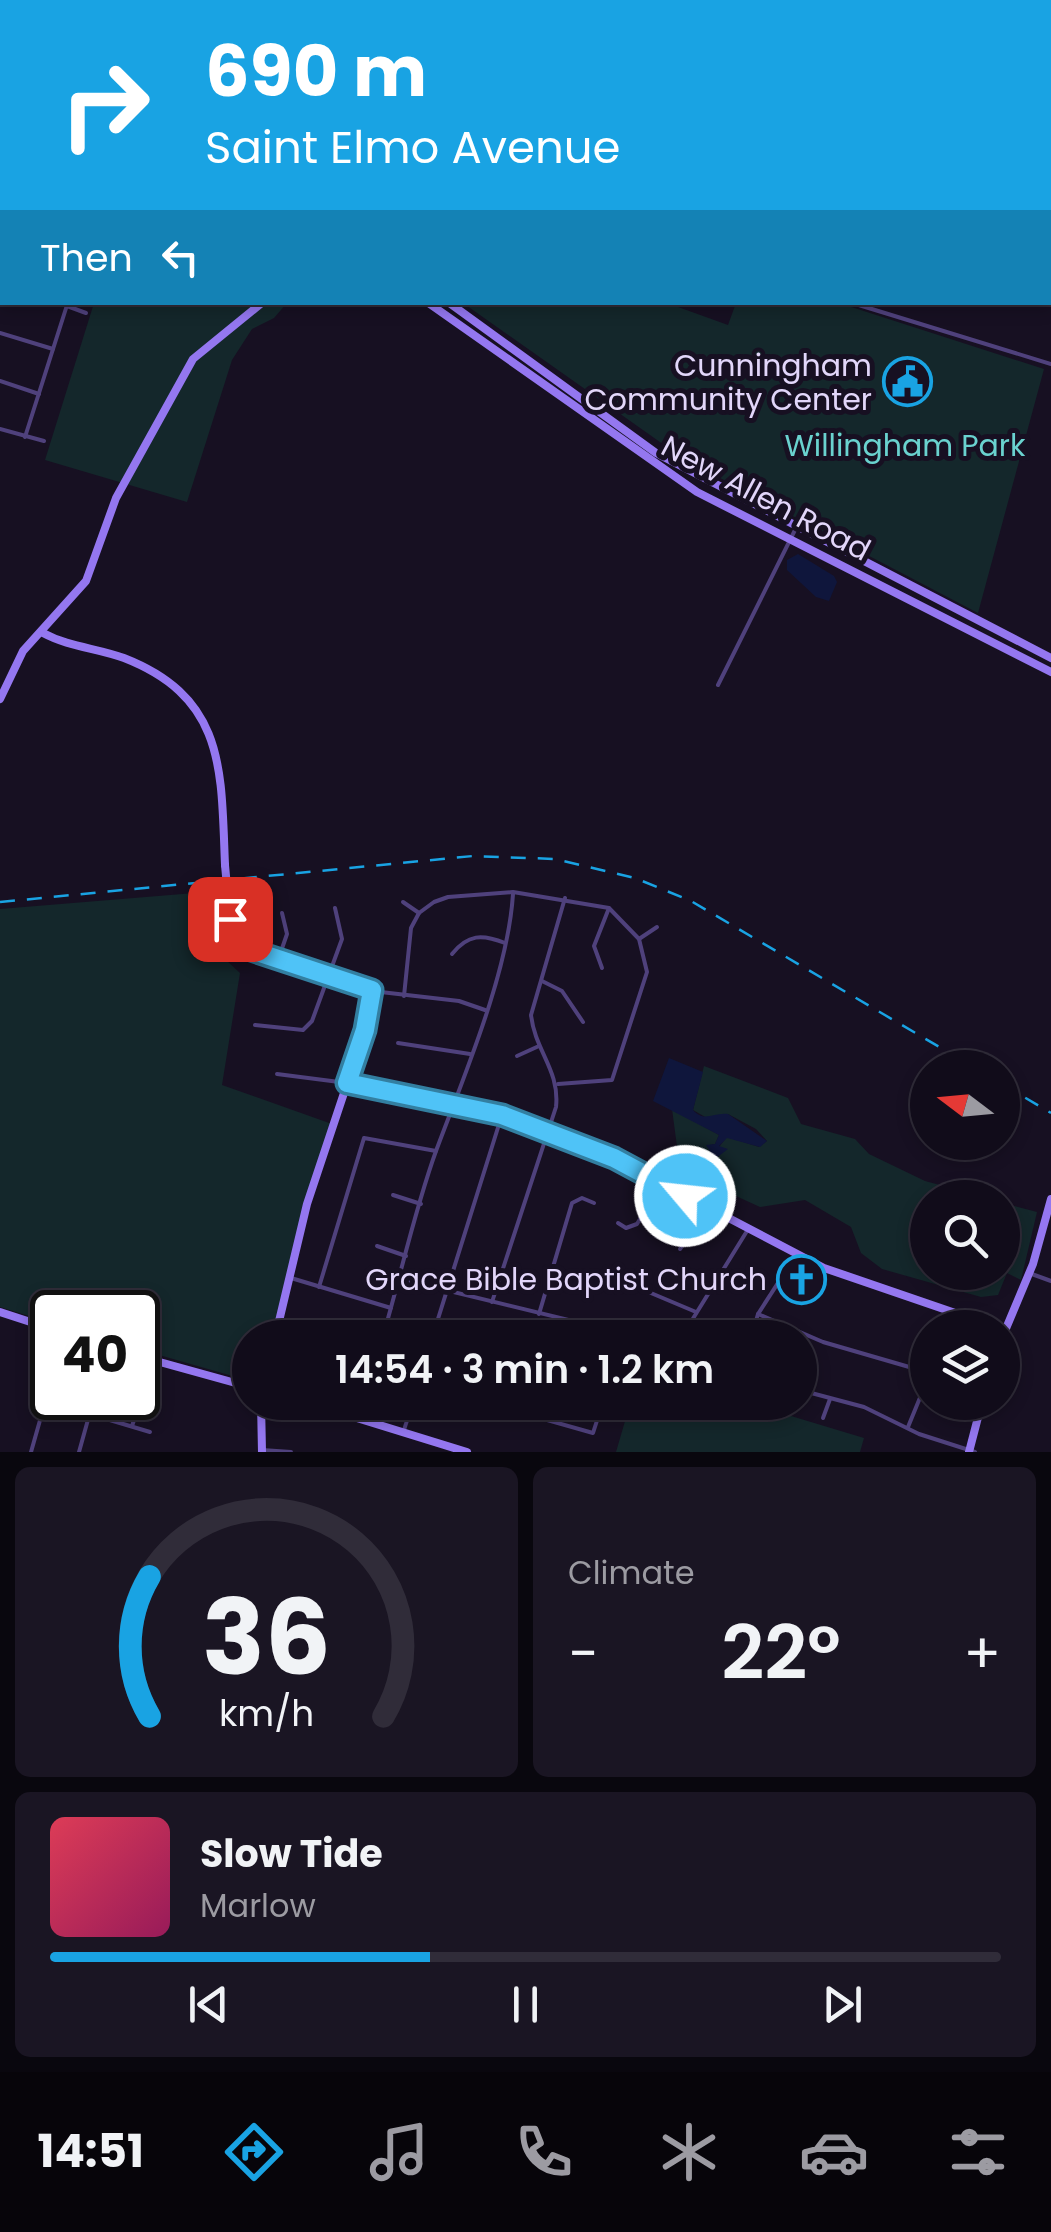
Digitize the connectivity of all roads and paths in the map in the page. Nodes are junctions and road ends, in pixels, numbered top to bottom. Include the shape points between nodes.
1 (68, 305) edge
2 (70, 305) edge
3 (259, 305) edge
4 (432, 305) edge
5 (452, 305) edge
6 (859, 305) edge
7 (86, 313) dead end
8 (458, 324) junction
9 (480, 325) junction
10 (0, 333) edge
11 (53, 350) junction
12 (1051, 364) edge
13 (0, 381) edge
14 (39, 394) junction
15 (0, 429) edge
16 (25, 438) junction
17 (44, 441) dead end
18 (796, 528) junction
19 (789, 539) junction
20 (42, 633) junction
21 (1051, 658) edge
22 (1051, 672) edge
23 (718, 685) dead end
24 (0, 698) edge
25 (513, 892) junction
26 (565, 898) junction
27 (404, 902) dead end
28 (335, 908) dead end
29 (609, 908) junction
30 (282, 913) dead end
31 (419, 914) junction
32 (658, 927) dead end
33 (639, 939) junction
34 (505, 943) junction
35 (452, 954) dead end
36 (278, 960) junction
37 (602, 968) dead end
38 (329, 978) junction
39 (540, 980) junction
40 (372, 990) junction
41 (404, 996) junction
42 (484, 1010) junction
43 (584, 1022) dead end
44 (255, 1025) dead end
45 (398, 1043) dead end
46 (539, 1046) junction
47 (470, 1054) junction
48 (517, 1056) dead end
49 (277, 1074) dead end
50 (347, 1083) junction
51 (558, 1084) junction
52 (458, 1104) junction
53 (502, 1115) junction
54 (548, 1131) junction
55 (436, 1151) junction
56 (661, 1184) junction
57 (393, 1195) dead end
58 (1051, 1199) edge
59 (421, 1204) junction
60 (594, 1204) dead end
61 (709, 1208) junction
62 (618, 1223) dead end
63 (749, 1229) junction
64 (377, 1246) dead end
65 (680, 1249) dead end
66 (796, 1254) junction
67 (406, 1256) junction
68 (602, 1272) dead end
69 (1029, 1273) junction
70 (291, 1278) junction
71 (400, 1279) junction
72 (1051, 1281) edge
73 (319, 1287) junction
74 (446, 1288) junction
75 (492, 1302) junction
76 (391, 1308) junction
77 (947, 1310) edge
78 (1012, 1310) edge
79 (0, 1312) edge
80 (696, 1312) junction
81 (758, 1314) junction
82 (538, 1316) junction
83 (280, 1320) edge
84 (388, 1320) edge
85 (438, 1320) edge
86 (560, 1320) edge
87 (691, 1320) edge
88 (756, 1320) edge
89 (30, 1322) edge
90 (160, 1362) edge
91 (910, 1367) edge
92 (232, 1381) edge
93 (817, 1395) edge
94 (830, 1399) junction
95 (823, 1418) dead end
96 (40, 1420) edge
97 (89, 1420) edge
98 (112, 1420) edge
99 (134, 1420) edge
100 (262, 1420) edge
101 (360, 1420) edge
102 (407, 1420) edge
103 (544, 1420) edge
104 (597, 1420) edge
105 (910, 1420) edge
106 (978, 1420) edge
107 (132, 1426) junction
108 (908, 1427) junction
109 (150, 1432) dead end
110 (403, 1434) junction
111 (262, 1451) edge
112 (463, 1451) edge
113 (972, 1451) edge
114 (30, 1452) edge
115 (79, 1452) edge
116 (291, 1452) edge

1 - 11 street
2 - 7 street
3 - 20 street via 192,359 116,498 86,581
4 - 8 street, New Allen Road
5 - 9 street, New Allen Road
6 - 12 street
8 - 9 street via 466,318
8 - 19 street, New Allen Road via 635,453
9 - 18 street, New Allen Road via 656,453
10 - 11 street
11 - 14 street
13 - 14 street
14 - 16 street
15 - 16 street
16 - 17 street
18 - 19 street
18 - 21 street, New Allen Road
19 - 22 street, New Allen Road
19 - 23 street
20 - 24 street via 23,652
20 - 36 street, bridge via 122,657 172,682 192,701 220,767 228,898 238,938
25 - 26 street
25 - 31 street via 448,896
25 - 34 street
26 - 29 street
26 - 39 street
27 - 31 street
28 - 38 street via 342,939
29 - 33 street
29 - 37 street via 594,946
30 - 36 street via 287,934
31 - 41 street via 406,943
32 - 33 street
33 - 51 street via 647,972 612,1080
34 - 35 street via 475,936
34 - 42 street
36 - 38 street
38 - 40 street
38 - 44 street via 303,1030
39 - 43 street via 562,990
39 - 46 street via 531,1015
40 - 41 street
40 - 50 street
41 - 42 street
42 - 47 street
45 - 47 street
46 - 48 street
46 - 51 street
47 - 52 street
49 - 50 street
50 - 52 street
50 - 70 street via 307,1204
51 - 54 street
52 - 53 street
52 - 55 street
53 - 54 street
53 - 74 street
54 - 56 street
54 - 75 street
55 - 59 street
55 - 73 street via 364,1138
56 - 61 street
56 - 62 street via 637,1224
57 - 59 street
58 - 69 street
59 - 67 street
60 - 82 street via 576,1199
61 - 63 street
61 - 65 street
63 - 66 street
63 - 80 street
64 - 67 street
66 - 77 street
66 - 81 street
67 - 71 street
68 - 80 street
69 - 72 street
69 - 78 street
70 - 73 street
70 - 83 street
71 - 74 street
71 - 76 street
73 - 76 street
74 - 75 street
74 - 85 street
75 - 82 street
76 - 84 street
79 - 89 street
80 - 87 street
81 - 88 street
81 - 91 street
82 - 86 street
90 - 92 street
93 - 94 street
94 - 95 street
94 - 108 street
96 - 114 street
97 - 115 street
98 - 107 street
99 - 107 street
100 - 111 street
101 - 110 street
102 - 110 street
103 - 104 street via 593,1434
105 - 108 street
106 - 113 street
107 - 109 street
108 - 113 street
110 - 112 street
111 - 116 street

